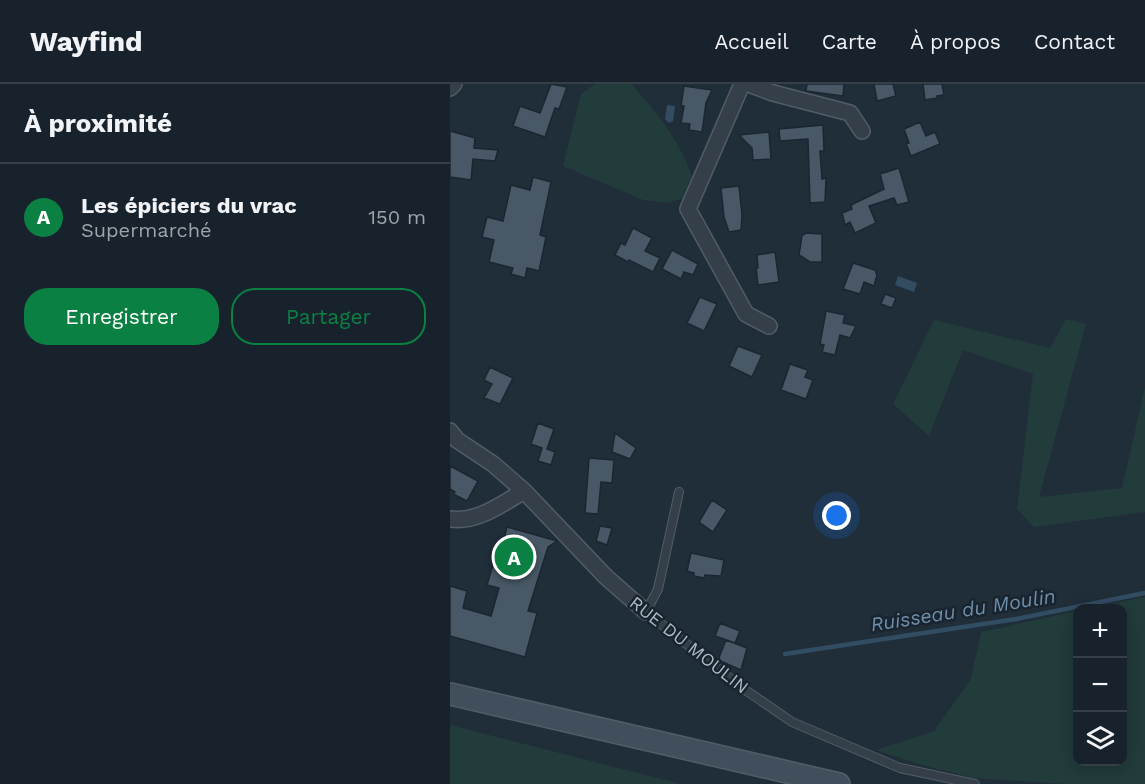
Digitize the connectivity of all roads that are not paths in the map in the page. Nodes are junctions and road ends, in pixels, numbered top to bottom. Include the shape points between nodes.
1 (454, 84) edge
2 (742, 84) edge
3 (749, 84) edge
4 (450, 88) edge
5 (862, 131) dead end
6 (769, 326) dead end
7 (450, 431) edge
8 (524, 490) junction
9 (679, 492) dead end
10 (450, 519) edge
11 (646, 612) junction
12 (450, 694) edge
13 (839, 784) edge
14 (975, 784) edge

1 - 4 street
2 - 6 street via 688,209 746,314
3 - 5 street via 850,113
7 - 8 street, RUE DU MOULIN
8 - 10 street via 489,512
8 - 11 street, RUE DU MOULIN via 606,577
9 - 11 lane via 658,589
11 - 14 lane, RUE DU MOULIN via 792,722 900,768
12 - 13 main road

